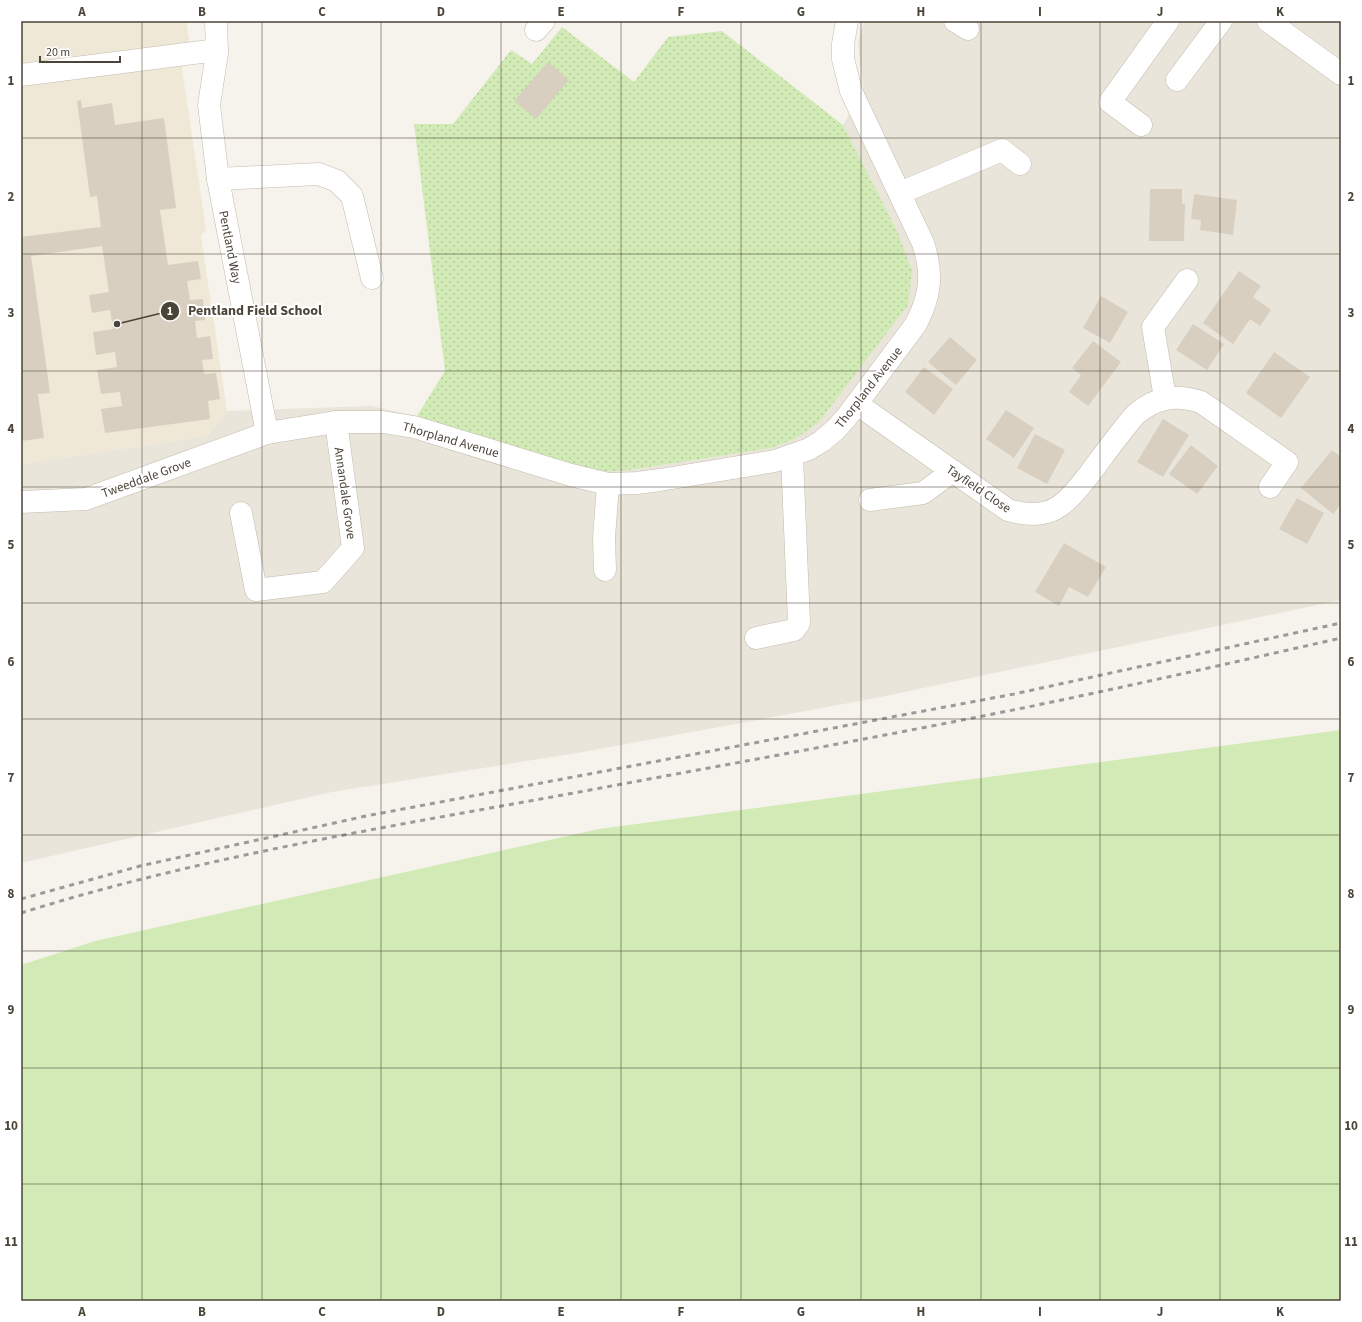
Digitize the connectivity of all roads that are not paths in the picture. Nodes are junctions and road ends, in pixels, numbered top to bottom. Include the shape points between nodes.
1 (216, 21) edge
2 (847, 21) edge
3 (1168, 21) edge
4 (1220, 21) edge
5 (1268, 21) edge
6 (217, 50) junction
7 (1341, 74) edge
8 (21, 75) edge
9 (1177, 80) dead end
10 (1142, 125) dead end
11 (1020, 164) dead end
12 (218, 179) junction
13 (900, 193) junction
14 (372, 278) dead end
15 (1187, 280) dead end
16 (1166, 398) junction
17 (857, 404) junction
18 (336, 422) junction
19 (266, 433) junction
20 (792, 456) junction
21 (953, 471) junction
22 (608, 484) junction
23 (1270, 487) dead end
24 (870, 500) dead end
25 (21, 502) edge
26 (241, 513) dead end
27 (605, 570) dead end
28 (756, 638) dead end

1 - 6 street, Pentland Way
2 - 13 street, Thorpland Avenue via 843,44 846,75 858,108
3 - 10 street via 1110,102
4 - 9 street
5 - 7 street
6 - 8 street
6 - 12 street, Pentland Way via 209,105
11 - 13 street via 1002,150
12 - 14 street via 319,174 337,180 352,196
12 - 19 street, Pentland Way
13 - 17 street, Thorpland Avenue via 928,259 929,293 916,324
15 - 16 street via 1153,327
16 - 21 street, Tayfield Close via 1146,406 1136,414 1074,494 1066,502 1045,513 1032,514 1008,510
16 - 23 street, Tayfield Close via 1188,398 1201,402 1288,462
17 - 20 street, Thorpland Avenue via 822,441
17 - 21 street, Tayfield Close
18 - 19 street, Thorpland Avenue
18 - 22 street, Thorpland Avenue via 383,422 414,427
18 - 26 street, Annandale Grove via 353,548 323,582 256,590
19 - 25 street, Tweeddale Grove via 86,499
20 - 22 street, Thorpland Avenue via 660,480
20 - 28 street via 799,623 794,630
21 - 24 street via 923,493
22 - 27 street via 604,538

